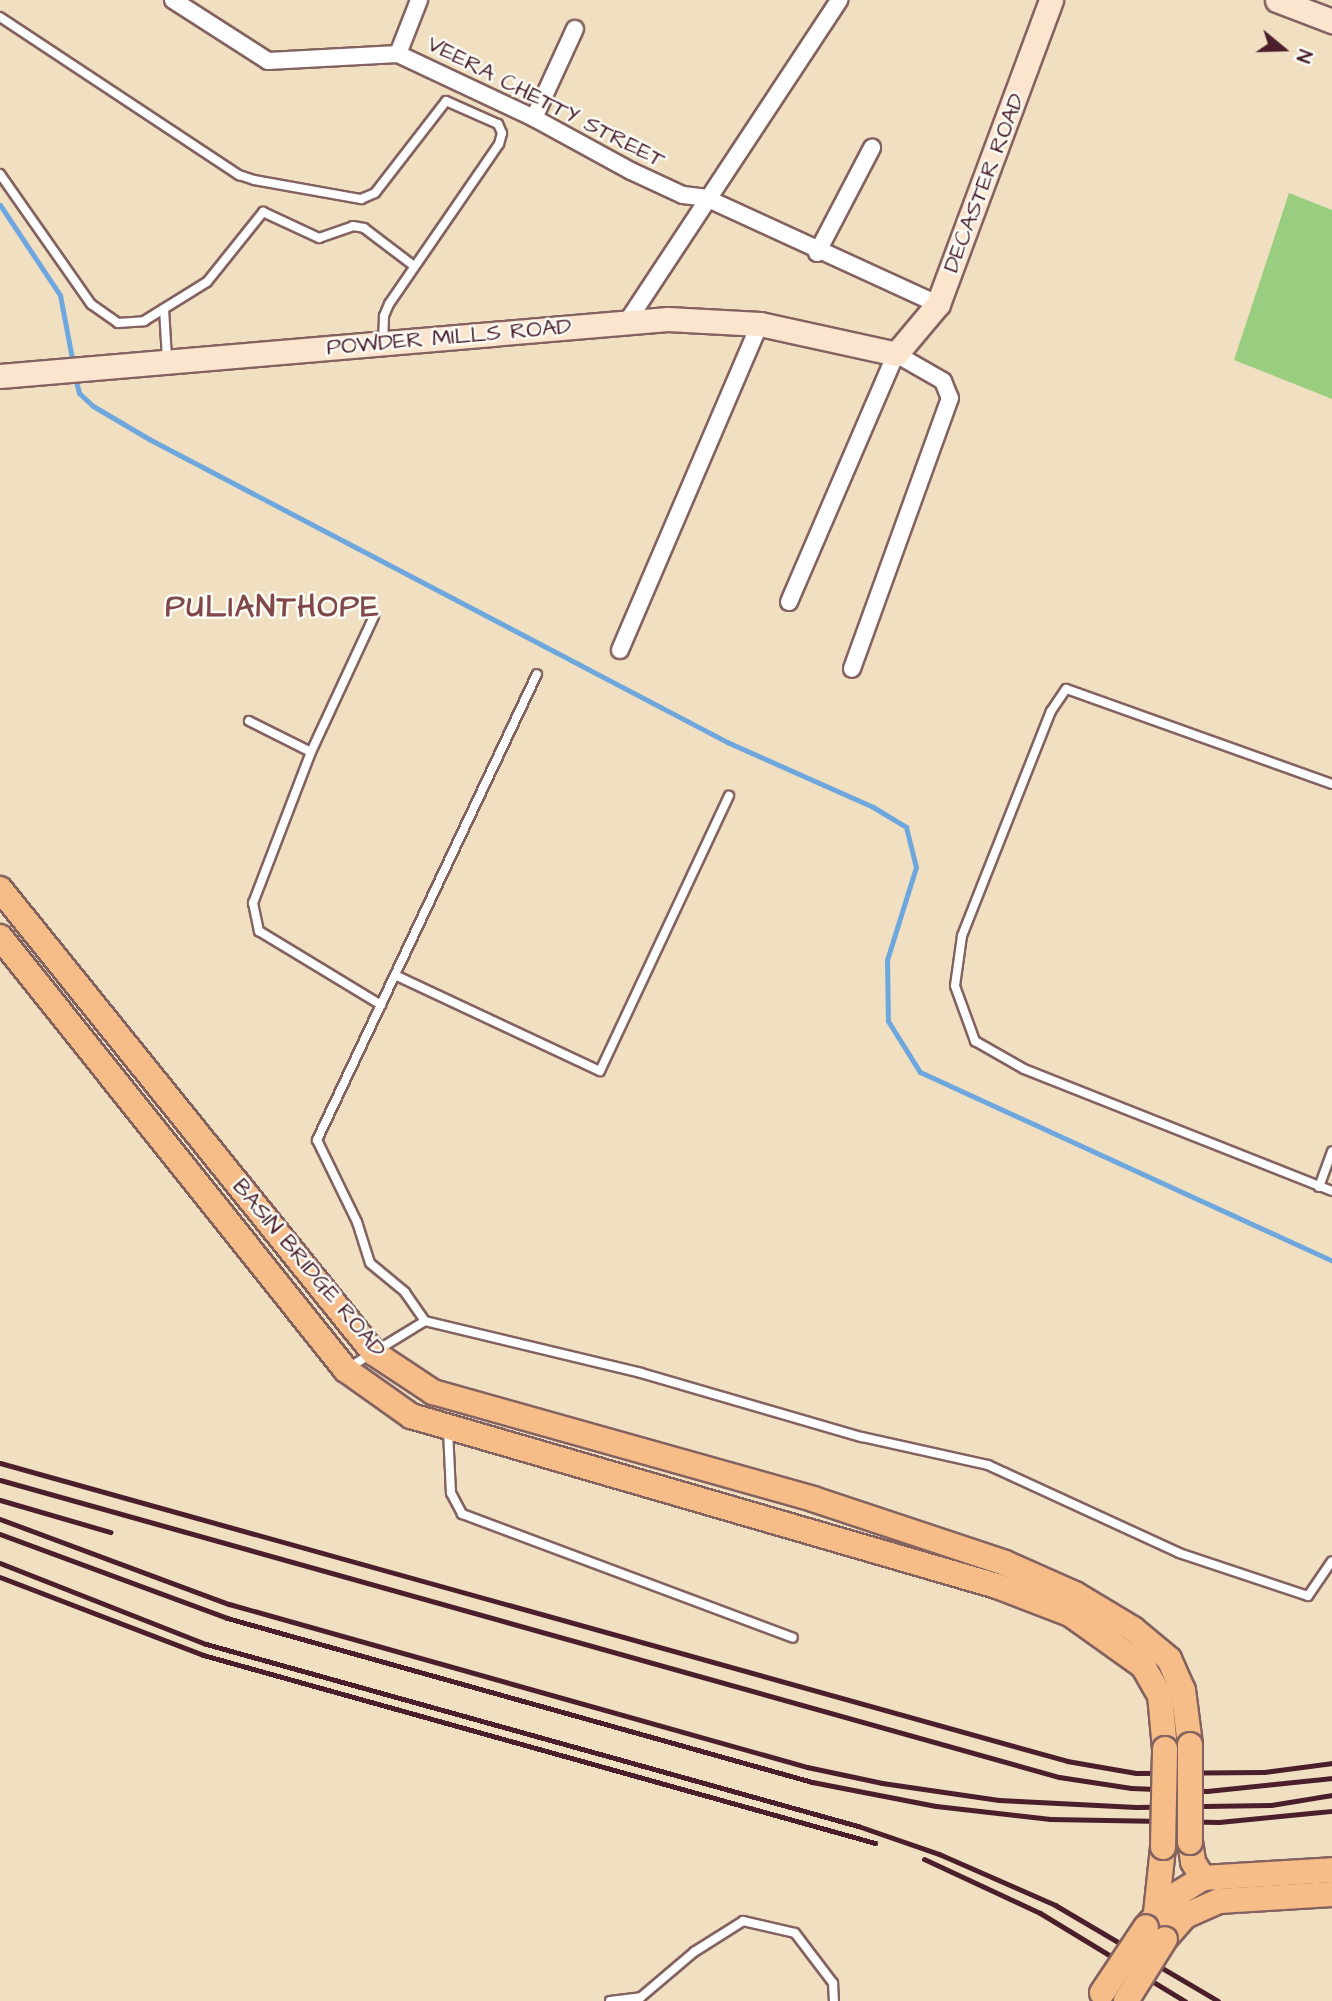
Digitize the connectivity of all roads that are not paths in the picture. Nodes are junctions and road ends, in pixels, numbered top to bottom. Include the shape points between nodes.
1 (173, 0) edge
2 (419, 0) edge
3 (839, 0) edge
4 (1051, 0) edge
5 (1277, 0) edge
6 (0, 17) edge
7 (1332, 21) edge
8 (575, 30) dead end
9 (398, 54) junction
10 (534, 118) junction
11 (872, 148) dead end
12 (0, 174) edge
13 (706, 198) junction
14 (817, 253) junction
15 (414, 266) junction
16 (939, 304) junction
17 (164, 309) junction
18 (627, 322) junction
19 (760, 324) junction
20 (384, 343) junction
21 (896, 354) junction
22 (167, 361) junction
23 (0, 376) edge
24 (789, 601) dead end
25 (374, 616) dead end
26 (620, 650) dead end
27 (852, 669) dead end
28 (537, 674) dead end
29 (249, 720) dead end
30 (311, 751) junction
31 (1332, 784) edge
32 (729, 796) dead end
33 (0, 889) edge
34 (0, 936) edge
35 (395, 975) junction
36 (381, 1005) junction
37 (1332, 1151) edge
38 (1319, 1186) junction
39 (1332, 1191) edge
40 (425, 1321) junction
41 (374, 1353) junction
42 (346, 1370) junction
43 (447, 1427) junction
44 (1332, 1561) edge
45 (793, 1638) dead end
46 (1332, 1870) edge
47 (1203, 1878) junction
48 (1332, 1894) edge
49 (1155, 1926) junction
50 (1098, 1997) edge
51 (610, 2001) edge
52 (834, 2001) edge
53 (1126, 2001) edge

1 - 9 street, VEERA CHETTY STREET via 268,61
2 - 9 street
3 - 13 street
4 - 16 street, DECASTER ROAD
5 - 7 street
6 - 15 lane via 239,175 254,180 369,197 446,101 498,124 502,133 499,144
8 - 10 street
9 - 10 street, VEERA CHETTY STREET
10 - 13 street, VEERA CHETTY STREET via 631,172 683,195
11 - 14 street
12 - 17 lane via 100,313 130,324
13 - 14 street, VEERA CHETTY STREET
13 - 18 street
14 - 16 street, VEERA CHETTY STREET
15 - 17 lane via 364,228 353,226 319,238 263,212 214,275
15 - 20 lane via 384,316
16 - 21 street, DECASTER ROAD
17 - 22 lane
18 - 19 street, POWDER MILLS ROAD via 668,319
18 - 20 street, POWDER MILLS ROAD
19 - 21 street, POWDER MILLS ROAD
19 - 26 street
20 - 22 street, POWDER MILLS ROAD
21 - 24 street
21 - 27 street via 943,381 950,398
22 - 23 street, POWDER MILLS ROAD
25 - 30 lane
28 - 35 lane
29 - 30 lane
30 - 36 lane via 253,904 259,931
31 - 38 lane via 1066,689 1051,711 962,936 955,986 975,1041 1024,1069
32 - 35 lane via 600,1071
33 - 41 main road, BASIN BRIDGE ROAD
34 - 42 main road, BASIN BRIDGE ROAD
35 - 36 lane
36 - 40 lane via 317,1140 357,1222 370,1263 405,1292
37 - 38 lane
38 - 39 lane
40 - 41 lane
40 - 44 lane via 641,1373 862,1437 988,1465 1179,1553 1308,1595
41 - 42 lane
41 - 47 main road, BASIN BRIDGE ROAD, bridge via 433,1392 813,1499 1005,1563 1075,1594 1133,1629 1169,1659 1183,1690 1190,1745 1190,1842 1193,1862
42 - 43 main road, BASIN BRIDGE ROAD via 411,1416
43 - 45 lane via 451,1493 462,1514
43 - 49 main road, BASIN BRIDGE ROAD, bridge via 997,1586 1070,1614 1143,1666 1160,1695 1165,1749 1163,1847
46 - 47 main road
47 - 49 main road via 1184,1887
48 - 49 main road via 1219,1901
49 - 50 main road, bridge
49 - 53 main road, bridge
51 - 52 lane via 641,1997 694,1952 743,1921 796,1933 833,1983

